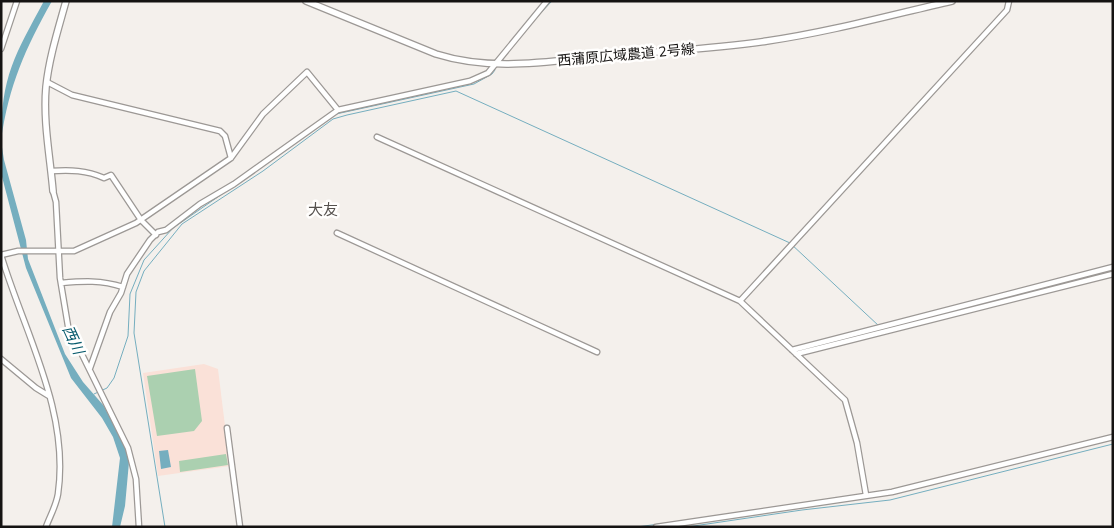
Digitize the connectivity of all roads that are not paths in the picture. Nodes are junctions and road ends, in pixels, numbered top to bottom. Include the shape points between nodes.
1 (17, 1) edge
2 (66, 1) edge
3 (306, 1) edge
4 (547, 1) edge
5 (952, 1) edge
6 (1009, 1) edge
7 (1, 48) edge
8 (495, 65) junction
9 (47, 82) junction
10 (338, 110) junction
11 (377, 136) dead end
12 (231, 158) junction
13 (51, 171) junction
14 (53, 191) joint
15 (141, 220) junction
16 (337, 233) dead end
17 (156, 235) junction
18 (58, 252) junction
19 (1, 255) edge
20 (1113, 267) edge
21 (1113, 274) edge
22 (61, 283) junction
23 (123, 287) junction
24 (740, 301) junction
25 (792, 350) junction
26 (597, 352) dead end
27 (796, 354) junction
28 (1, 359) edge
29 (90, 368) junction
30 (49, 396) junction
31 (227, 428) dead end
32 (1113, 437) edge
33 (866, 496) junction
34 (46, 527) edge
35 (139, 527) edge
36 (240, 527) edge
37 (656, 527) edge

1 - 7 street
2 - 9 street
3 - 8 street, 西蒲原広域農道 2号線 via 436,54 454,60
4 - 8 street
5 - 8 street, 西蒲原広域農道 2号線 via 766,41
6 - 24 street via 1007,10 959,64
8 - 10 street via 488,73 470,81
9 - 12 street via 72,95 220,130
9 - 13 street via 45,125
10 - 12 street via 307,72 263,114
10 - 17 street
11 - 24 street
12 - 15 street
13 - 14 street
13 - 15 street via 90,172 104,178 111,175
14 - 18 street
15 - 17 street
15 - 18 street via 80,250
16 - 26 street
17 - 23 street via 127,274
18 - 19 street via 18,251
18 - 22 street
19 - 30 street
20 - 25 street
21 - 27 street
22 - 23 street via 106,281
22 - 29 street via 68,326
23 - 29 street via 110,312
24 - 25 street
25 - 27 street
27 - 33 street via 845,400 857,443
28 - 30 street
29 - 35 street via 132,459
30 - 34 street via 59,465 58,497
31 - 36 street
32 - 33 street via 946,480
33 - 37 street

